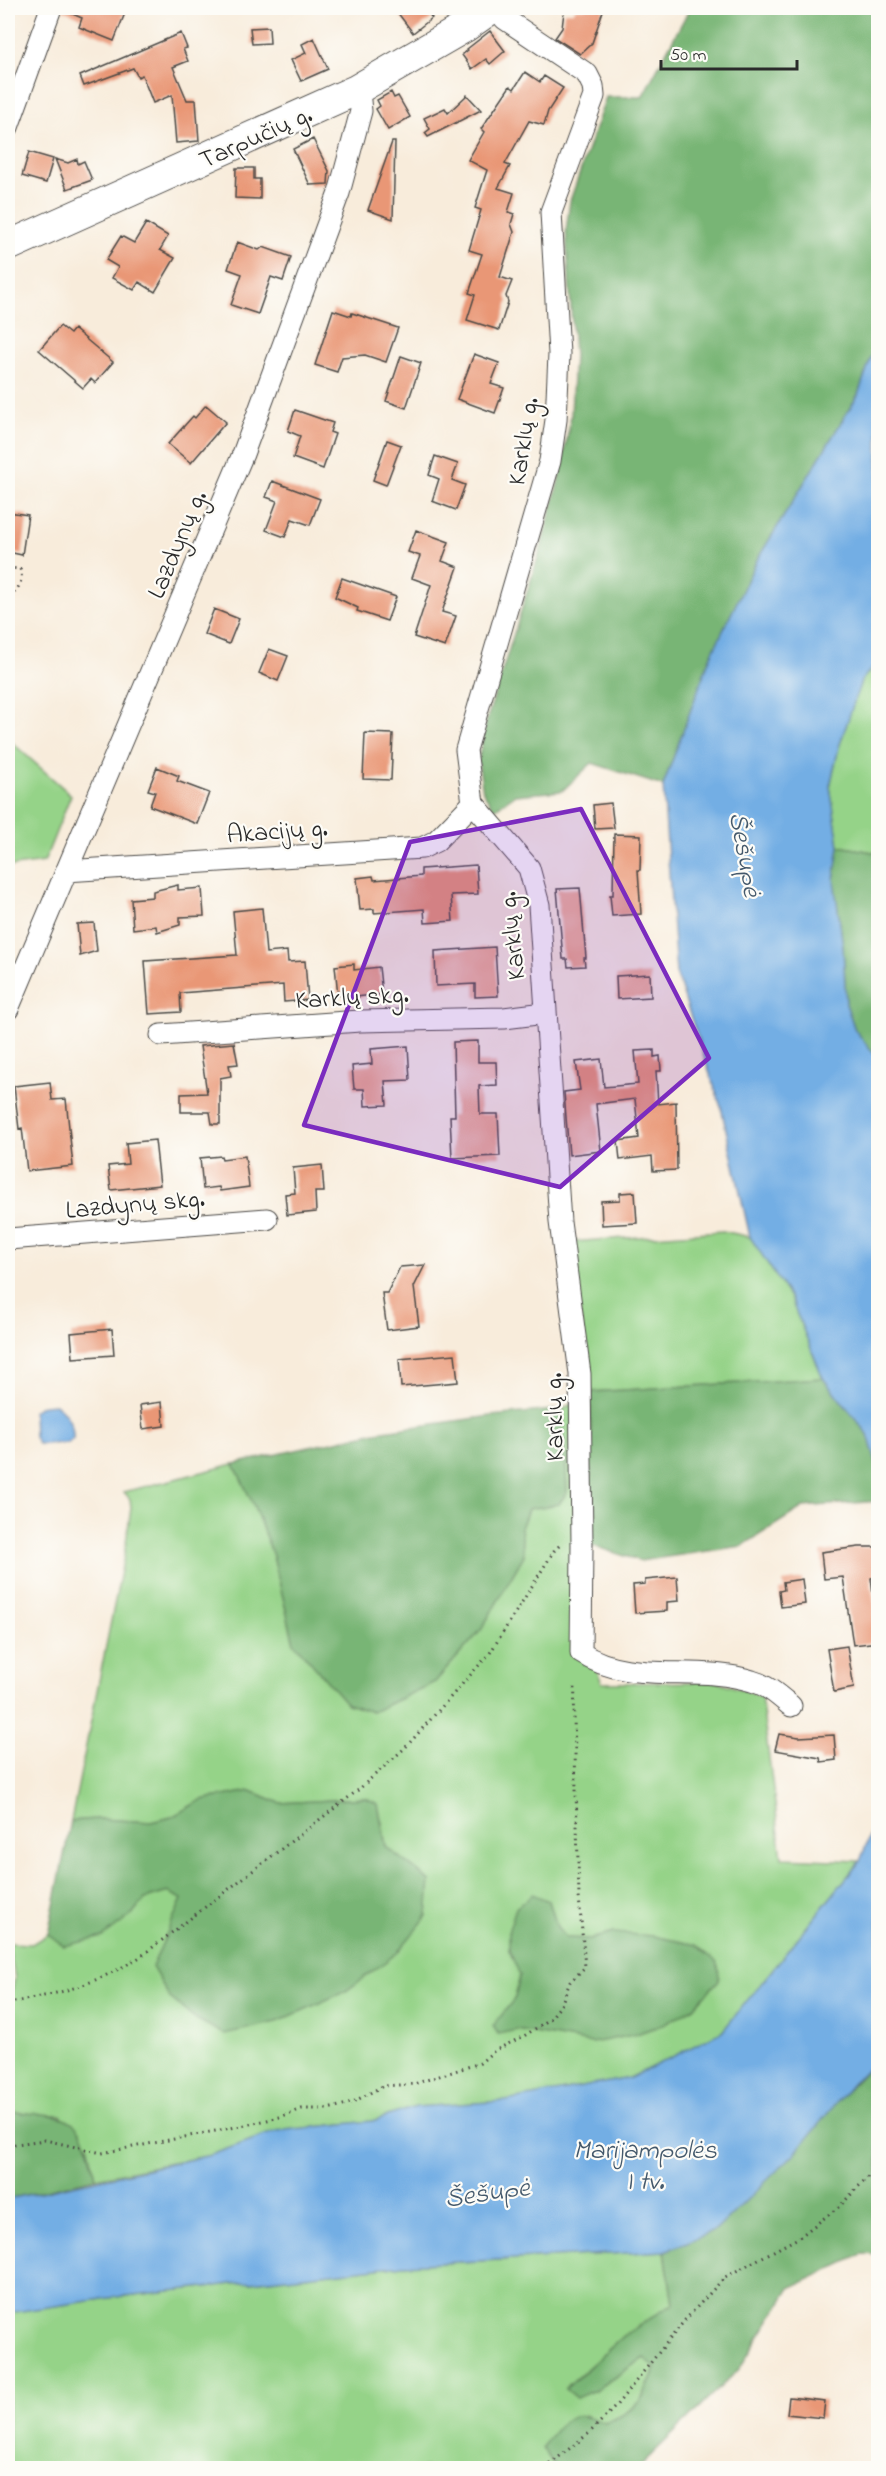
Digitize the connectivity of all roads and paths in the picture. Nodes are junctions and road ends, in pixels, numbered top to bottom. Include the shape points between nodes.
1 (51, 8) edge
2 (494, 8) edge
3 (356, 90) junction
4 (8, 127) edge
5 (8, 246) edge
6 (8, 568) edge
7 (8, 602) edge
8 (473, 803) junction
9 (66, 871) junction
10 (8, 1009) edge
11 (545, 1013) junction
12 (161, 1035) dead end
13 (267, 1219) dead end
14 (8, 1239) edge
15 (582, 1535) junction
16 (575, 1684) dead end
17 (791, 1706) dead end
18 (8, 2002) edge
19 (8, 2145) edge
20 (879, 2166) edge
21 (545, 2469) edge

1 - 4 street
2 - 3 main road, Tarpučių g.
2 - 8 street, Karklų g. via 587,74 594,96 551,212 559,354 556,420 543,491 466,750
3 - 5 main road, Tarpučių g.
3 - 9 street, Lazdynų g. via 361,111 339,193 243,454
6 - 7 path via 20,569 22,575
8 - 9 street, Akacijų g. via 436,841 422,848
8 - 11 street, Karklų g. via 529,868 539,905
9 - 10 street, Lazdynų g.
11 - 12 street, Karklų skg.
11 - 15 street, Karklų g. via 560,1222 580,1374
13 - 14 street, Lazdynų skg.
15 - 17 street, Karklų g. via 580,1653 620,1670 721,1674 754,1681
15 - 18 path via 568,1537 554,1551 490,1653 405,1748 357,1791 140,1957 108,1976 76,1988
16 - 19 path via 579,1898 586,1958 585,1967 570,1982 561,2005 542,2025 480,2063 414,2084 384,2086 351,2103 328,2109 302,2109 241,2126 102,2153 45,2140
20 - 21 path via 840,2206 798,2238 725,2277 615,2407

